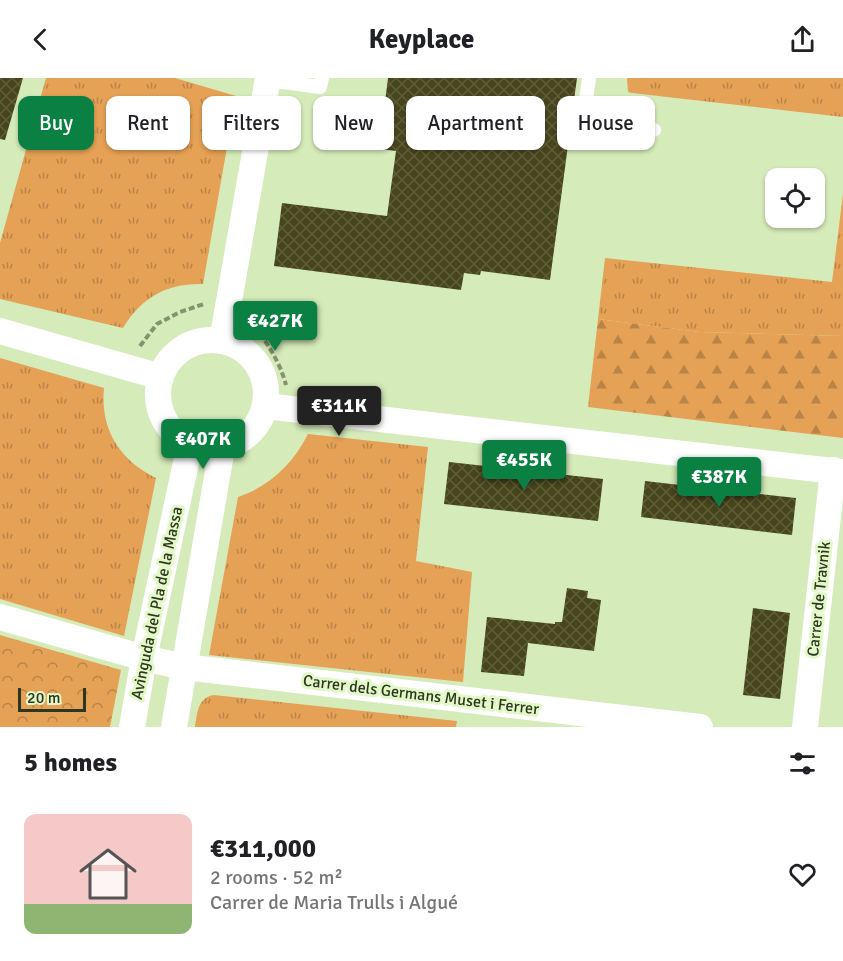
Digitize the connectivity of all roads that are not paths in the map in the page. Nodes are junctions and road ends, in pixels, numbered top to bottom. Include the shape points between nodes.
1 (322, 78) edge
2 (589, 78) edge
3 (265, 79) edge
4 (586, 96) edge
5 (0, 331) edge
6 (222, 341) junction
7 (161, 377) junction
8 (265, 406) junction
9 (190, 444) junction
10 (222, 448) junction
11 (838, 471) edge
12 (0, 617) edge
13 (144, 658) junction
14 (184, 667) junction
15 (132, 727) edge
16 (174, 727) edge
17 (700, 727) edge
18 (805, 727) edge

1 - 3 lane via 321,87
2 - 4 lane
3 - 6 street
5 - 7 street
6 - 7 street via 203,341 185,348 170,360
6 - 8 street via 242,349 258,364 266,385
7 - 9 street via 158,393 163,416 171,430
8 - 10 street via 250,434
8 - 11 street
9 - 10 street
9 - 13 street, Avinguda del Pla de la Massa
10 - 14 street
11 - 18 street, Carrer de Travnik
12 - 13 street, Carrer dels Germans Muset i Ferrer
13 - 14 street, Carrer dels Germans Muset i Ferrer
13 - 15 street, Avinguda del Pla de la Massa
14 - 16 street
14 - 17 street, Carrer dels Germans Muset i Ferrer

